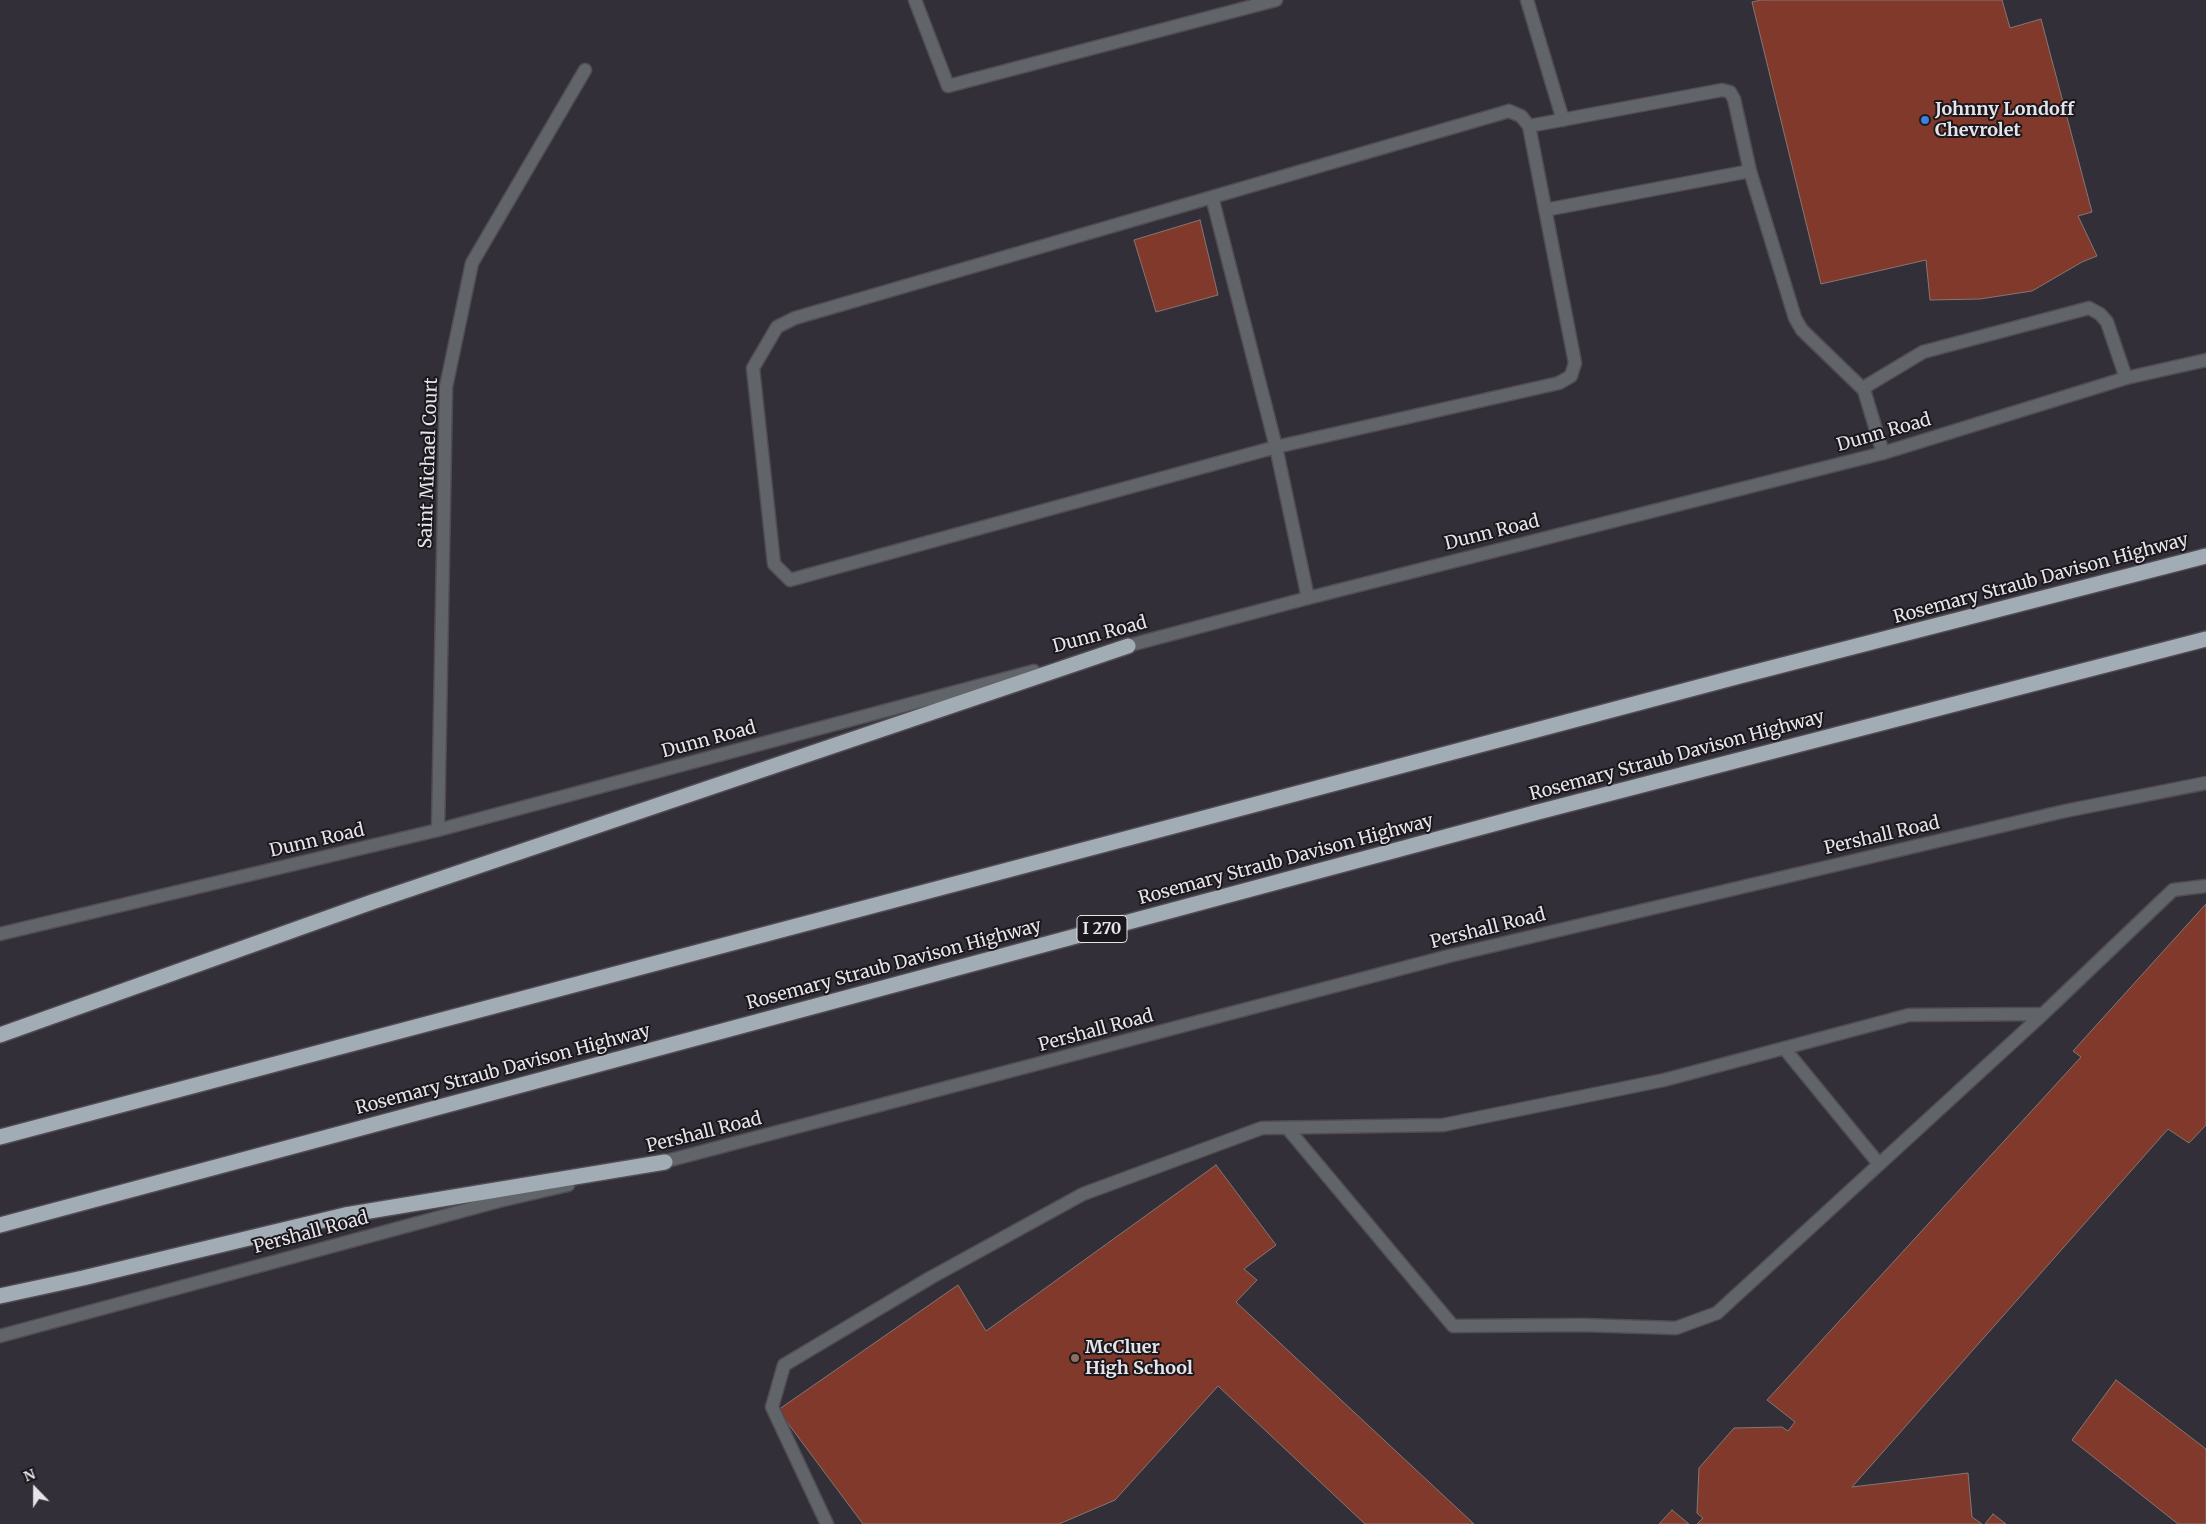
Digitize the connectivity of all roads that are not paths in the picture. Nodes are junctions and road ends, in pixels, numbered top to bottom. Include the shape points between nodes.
1 (915, 0) edge
2 (1276, 0) edge
3 (1527, 0) edge
4 (585, 70) dead end
5 (1563, 120) junction
6 (1529, 126) junction
7 (1750, 171) junction
8 (1212, 197) junction
9 (1545, 210) junction
10 (2206, 360) edge
11 (2126, 378) junction
12 (1864, 390) junction
13 (1276, 447) junction
14 (1883, 453) junction
15 (2206, 556) edge
16 (1308, 598) junction
17 (2206, 639) edge
18 (1128, 646) junction
19 (2206, 784) edge
20 (438, 830) junction
21 (2206, 886) edge
22 (0, 934) edge
23 (2043, 1014) junction
24 (0, 1035) edge
25 (1784, 1048) junction
26 (1288, 1129) junction
27 (0, 1137) edge
28 (665, 1162) junction
29 (1879, 1164) junction
30 (0, 1225) edge
31 (0, 1296) edge
32 (0, 1336) edge
33 (827, 1524) edge

1 - 2 street via 948,86
3 - 5 street
4 - 20 street, Saint Michael Court via 472,262 446,387
5 - 6 street
5 - 7 street via 1722,90 1730,92
6 - 8 street via 1521,116 1509,111
6 - 9 street
7 - 9 street
7 - 12 street via 1795,318 1802,330
8 - 13 street
8 - 13 street via 795,318 777,327 753,368 774,564 790,580
9 - 13 street via 1575,362 1571,376 1558,383
10 - 11 street, Dunn Road
11 - 12 street via 2107,322 2089,308 1923,352
11 - 14 street, Dunn Road
12 - 14 street
13 - 16 street
14 - 16 street, Dunn Road
15 - 27 highway, Rosemary Straub Davison Highway via 1740,676
16 - 18 street, Dunn Road
17 - 30 highway, Rosemary Straub Davison Highway / I 270 via 1538,812
18 - 20 street, Dunn Road
18 - 24 highway via 382,899
19 - 28 street, Pershall Road via 2065,811 1449,956
20 - 22 street, Dunn Road
21 - 23 street via 2173,890
23 - 25 street via 1909,1015
23 - 29 street
25 - 26 street via 1664,1080 1443,1125
25 - 29 street
26 - 29 street via 1453,1326 1676,1328 1717,1313
26 - 33 street via 1262,1128 1083,1194 930,1278 784,1365 772,1407
28 - 31 highway via 345,1215
28 - 32 street, Pershall Road via 499,1201

